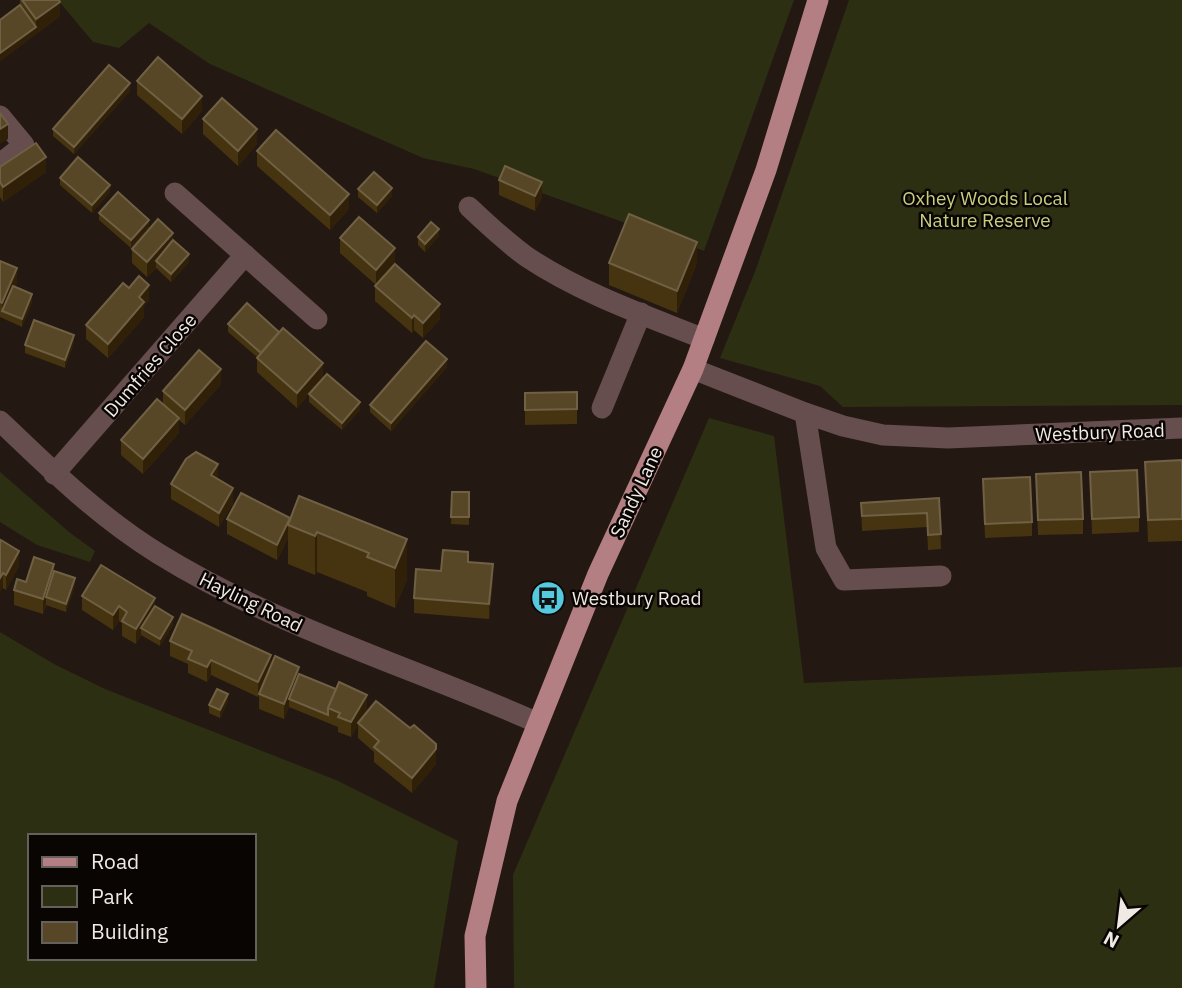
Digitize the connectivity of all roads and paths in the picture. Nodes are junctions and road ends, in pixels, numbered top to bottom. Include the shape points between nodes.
1 (818, 0) edge
2 (0, 116) edge
3 (0, 164) edge
4 (175, 192) dead end
5 (469, 207) dead end
6 (245, 255) junction
7 (641, 313) junction
8 (317, 319) dead end
9 (705, 339) junction
10 (693, 369) junction
11 (601, 408) dead end
12 (805, 413) junction
13 (0, 421) edge
14 (1182, 428) edge
15 (54, 474) junction
16 (941, 576) dead end
17 (538, 723) junction
18 (475, 988) edge

1 - 9 main road, Sandy Lane via 766,170
2 - 3 street via 24,145
4 - 6 street
5 - 7 street via 527,257 571,283
6 - 8 street
6 - 15 street, Dumfries Close
7 - 9 street
7 - 11 street
9 - 10 main road, Sandy Lane
10 - 12 street, Westbury Road
10 - 17 main road, Sandy Lane via 598,574
12 - 14 street, Westbury Road via 883,435 948,439
12 - 16 street via 825,548 844,580
13 - 15 street, Hayling Road
15 - 17 street, Hayling Road via 149,547 245,602
17 - 18 main road, Sandy Lane via 507,802 475,936

